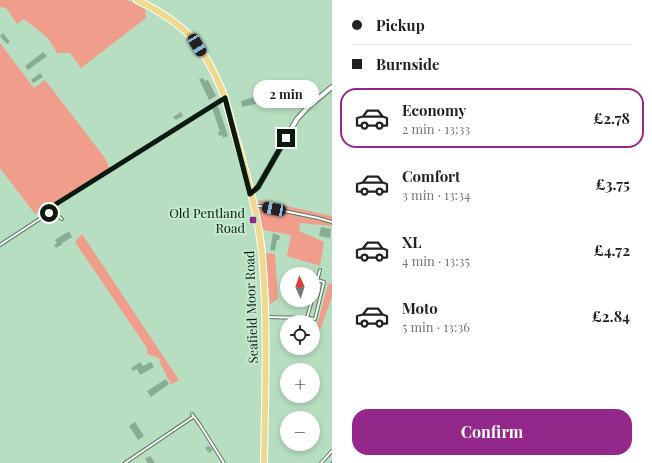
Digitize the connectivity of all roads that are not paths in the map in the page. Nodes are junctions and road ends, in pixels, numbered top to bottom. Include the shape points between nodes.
1 (138, 0) edge
2 (332, 87) edge
3 (225, 98) junction
4 (250, 194) junction
5 (253, 206) junction
6 (52, 208) junction
7 (62, 219) dead end
8 (332, 222) edge
9 (0, 245) edge
10 (320, 281) edge
11 (320, 298) edge
12 (264, 317) junction
13 (280, 317) edge
14 (332, 451) edge
15 (125, 463) edge
16 (224, 463) edge
17 (264, 463) edge
18 (321, 463) edge

1 - 3 main road, Seafield Moor Road via 184,30 197,45
2 - 4 street via 297,119 258,187
3 - 4 main road, Seafield Moor Road
3 - 6 lane
4 - 5 main road, Seafield Moor Road
5 - 8 lane
5 - 12 main road, Seafield Moor Road via 262,253
6 - 7 lane
6 - 9 lane via 49,213
10 - 11 lane via 324,282
12 - 13 lane
12 - 17 main road, Seafield Moor Road
14 - 18 lane
15 - 16 lane via 192,416

